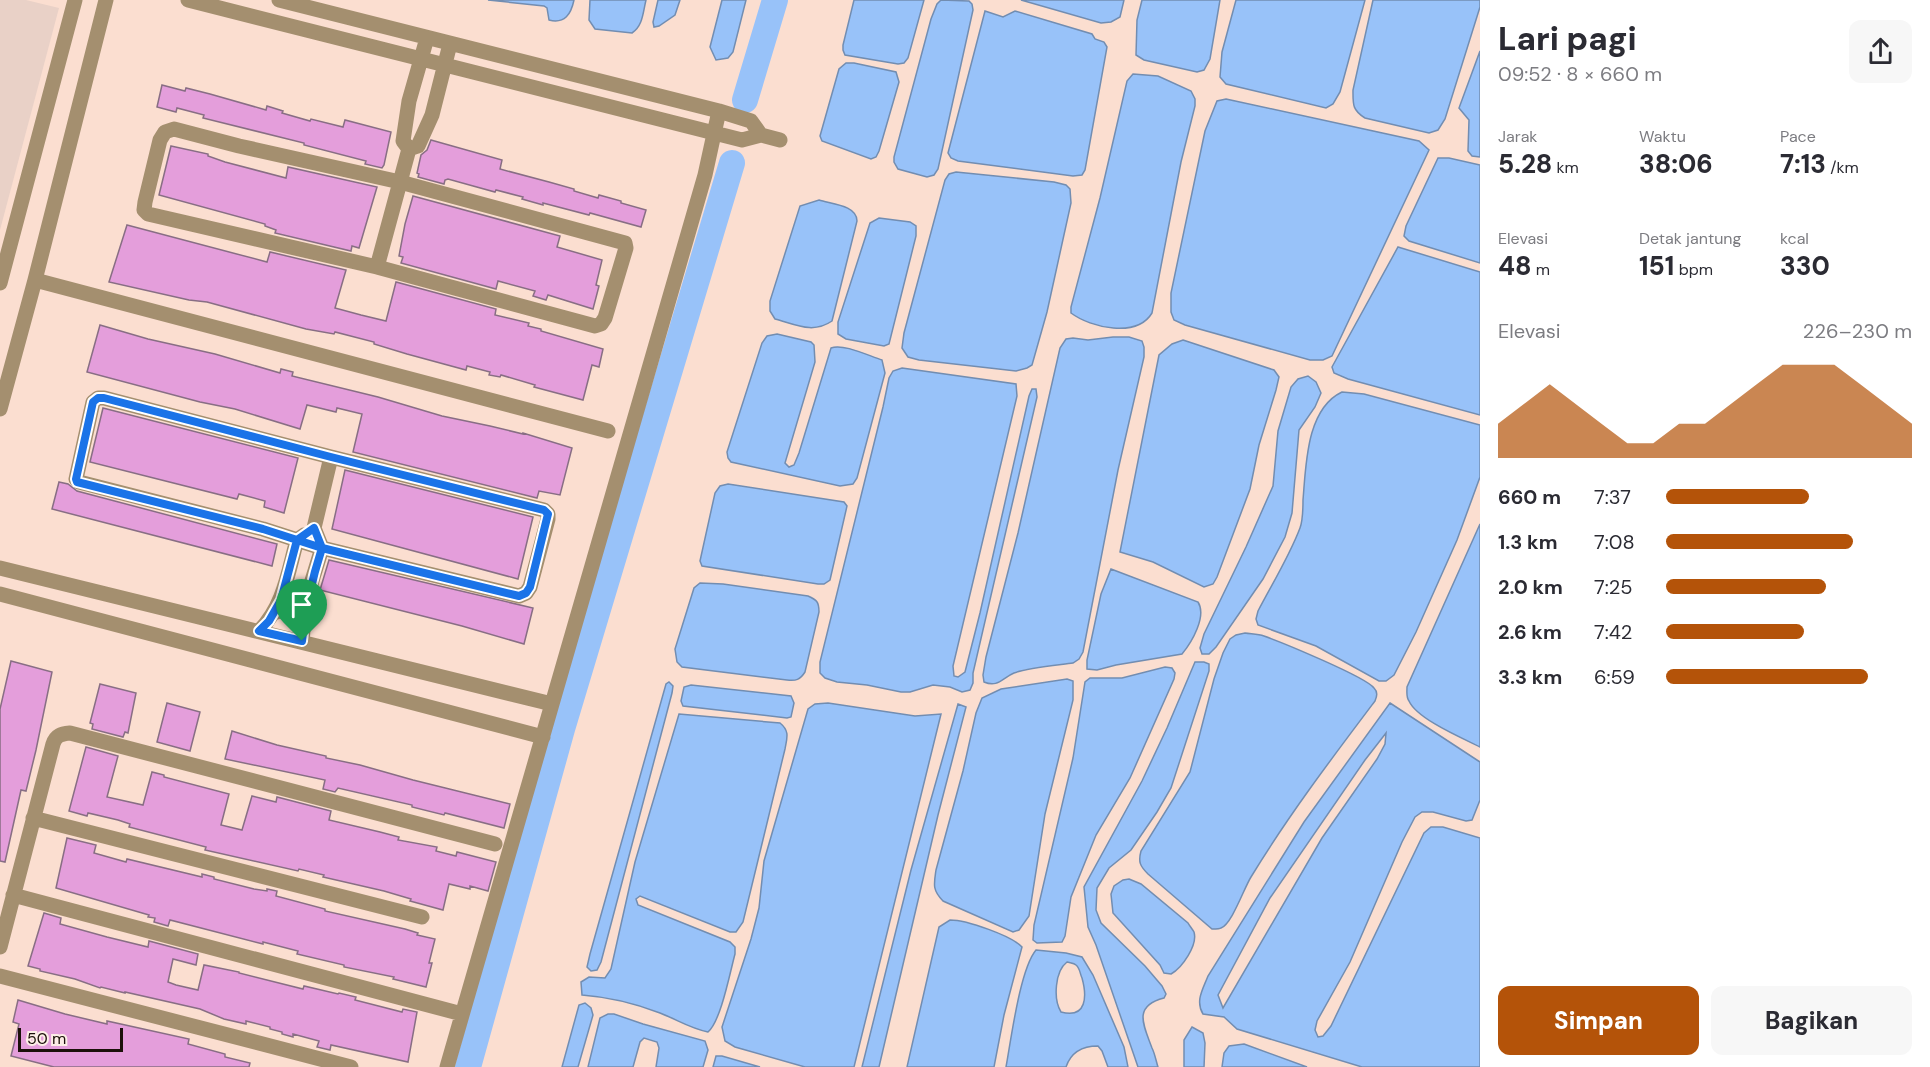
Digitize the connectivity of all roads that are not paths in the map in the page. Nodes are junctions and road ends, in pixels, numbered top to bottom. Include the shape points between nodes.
1 (75, 0) edge
2 (106, 0) edge
3 (188, 0) edge
4 (279, 0) edge
5 (427, 38) junction
6 (450, 44) junction
7 (421, 60) junction
8 (444, 66) junction
9 (408, 109) junction
10 (719, 111) junction
11 (432, 115) junction
12 (715, 134) junction
13 (761, 135) junction
14 (780, 140) dead end
15 (410, 149) junction
16 (400, 182) junction
17 (377, 267) junction
18 (35, 280) junction
19 (0, 283) edge
20 (0, 409) edge
21 (609, 431) dead end
22 (331, 457) junction
23 (314, 528) junction
24 (297, 540) junction
25 (322, 548) junction
26 (0, 568) edge
27 (0, 594) edge
28 (274, 613) junction
29 (304, 620) junction
30 (259, 631) junction
31 (302, 641) junction
32 (552, 704) junction
33 (543, 737) junction
34 (33, 818) junction
35 (495, 844) dead end
36 (13, 895) junction
37 (422, 917) dead end
38 (0, 946) edge
39 (0, 976) edge
40 (462, 1014) junction
41 (351, 1067) edge
42 (447, 1067) edge

1 - 19 street
2 - 18 street
3 - 7 street
4 - 5 street
5 - 6 street
5 - 7 street
6 - 8 street
6 - 10 street
7 - 8 street
7 - 9 street
8 - 11 street
8 - 12 street
9 - 11 street
9 - 15 street via 403,141
10 - 12 street
10 - 13 street via 751,121
11 - 15 street via 418,146
12 - 13 street via 742,140
12 - 32 street
13 - 14 street
15 - 16 street
16 - 17 street
16 - 17 street via 625,243 626,248 605,318 595,326
16 - 17 street via 174,129 165,132 160,140 145,202 148,214
18 - 20 street
18 - 21 street
22 - 23 street
22 - 24 street via 104,398 93,402 77,482
22 - 25 street via 544,510 548,519 530,587 519,596
23 - 24 street
23 - 25 street
24 - 25 street
24 - 28 street
25 - 29 street
26 - 30 street
27 - 33 street
28 - 29 street via 289,610
28 - 30 street
29 - 31 street
30 - 31 street
31 - 32 street
32 - 33 street
33 - 40 street
34 - 35 street via 53,744 58,735 70,733
34 - 36 street
34 - 37 street
36 - 38 street
36 - 40 street
39 - 41 street
40 - 42 street

